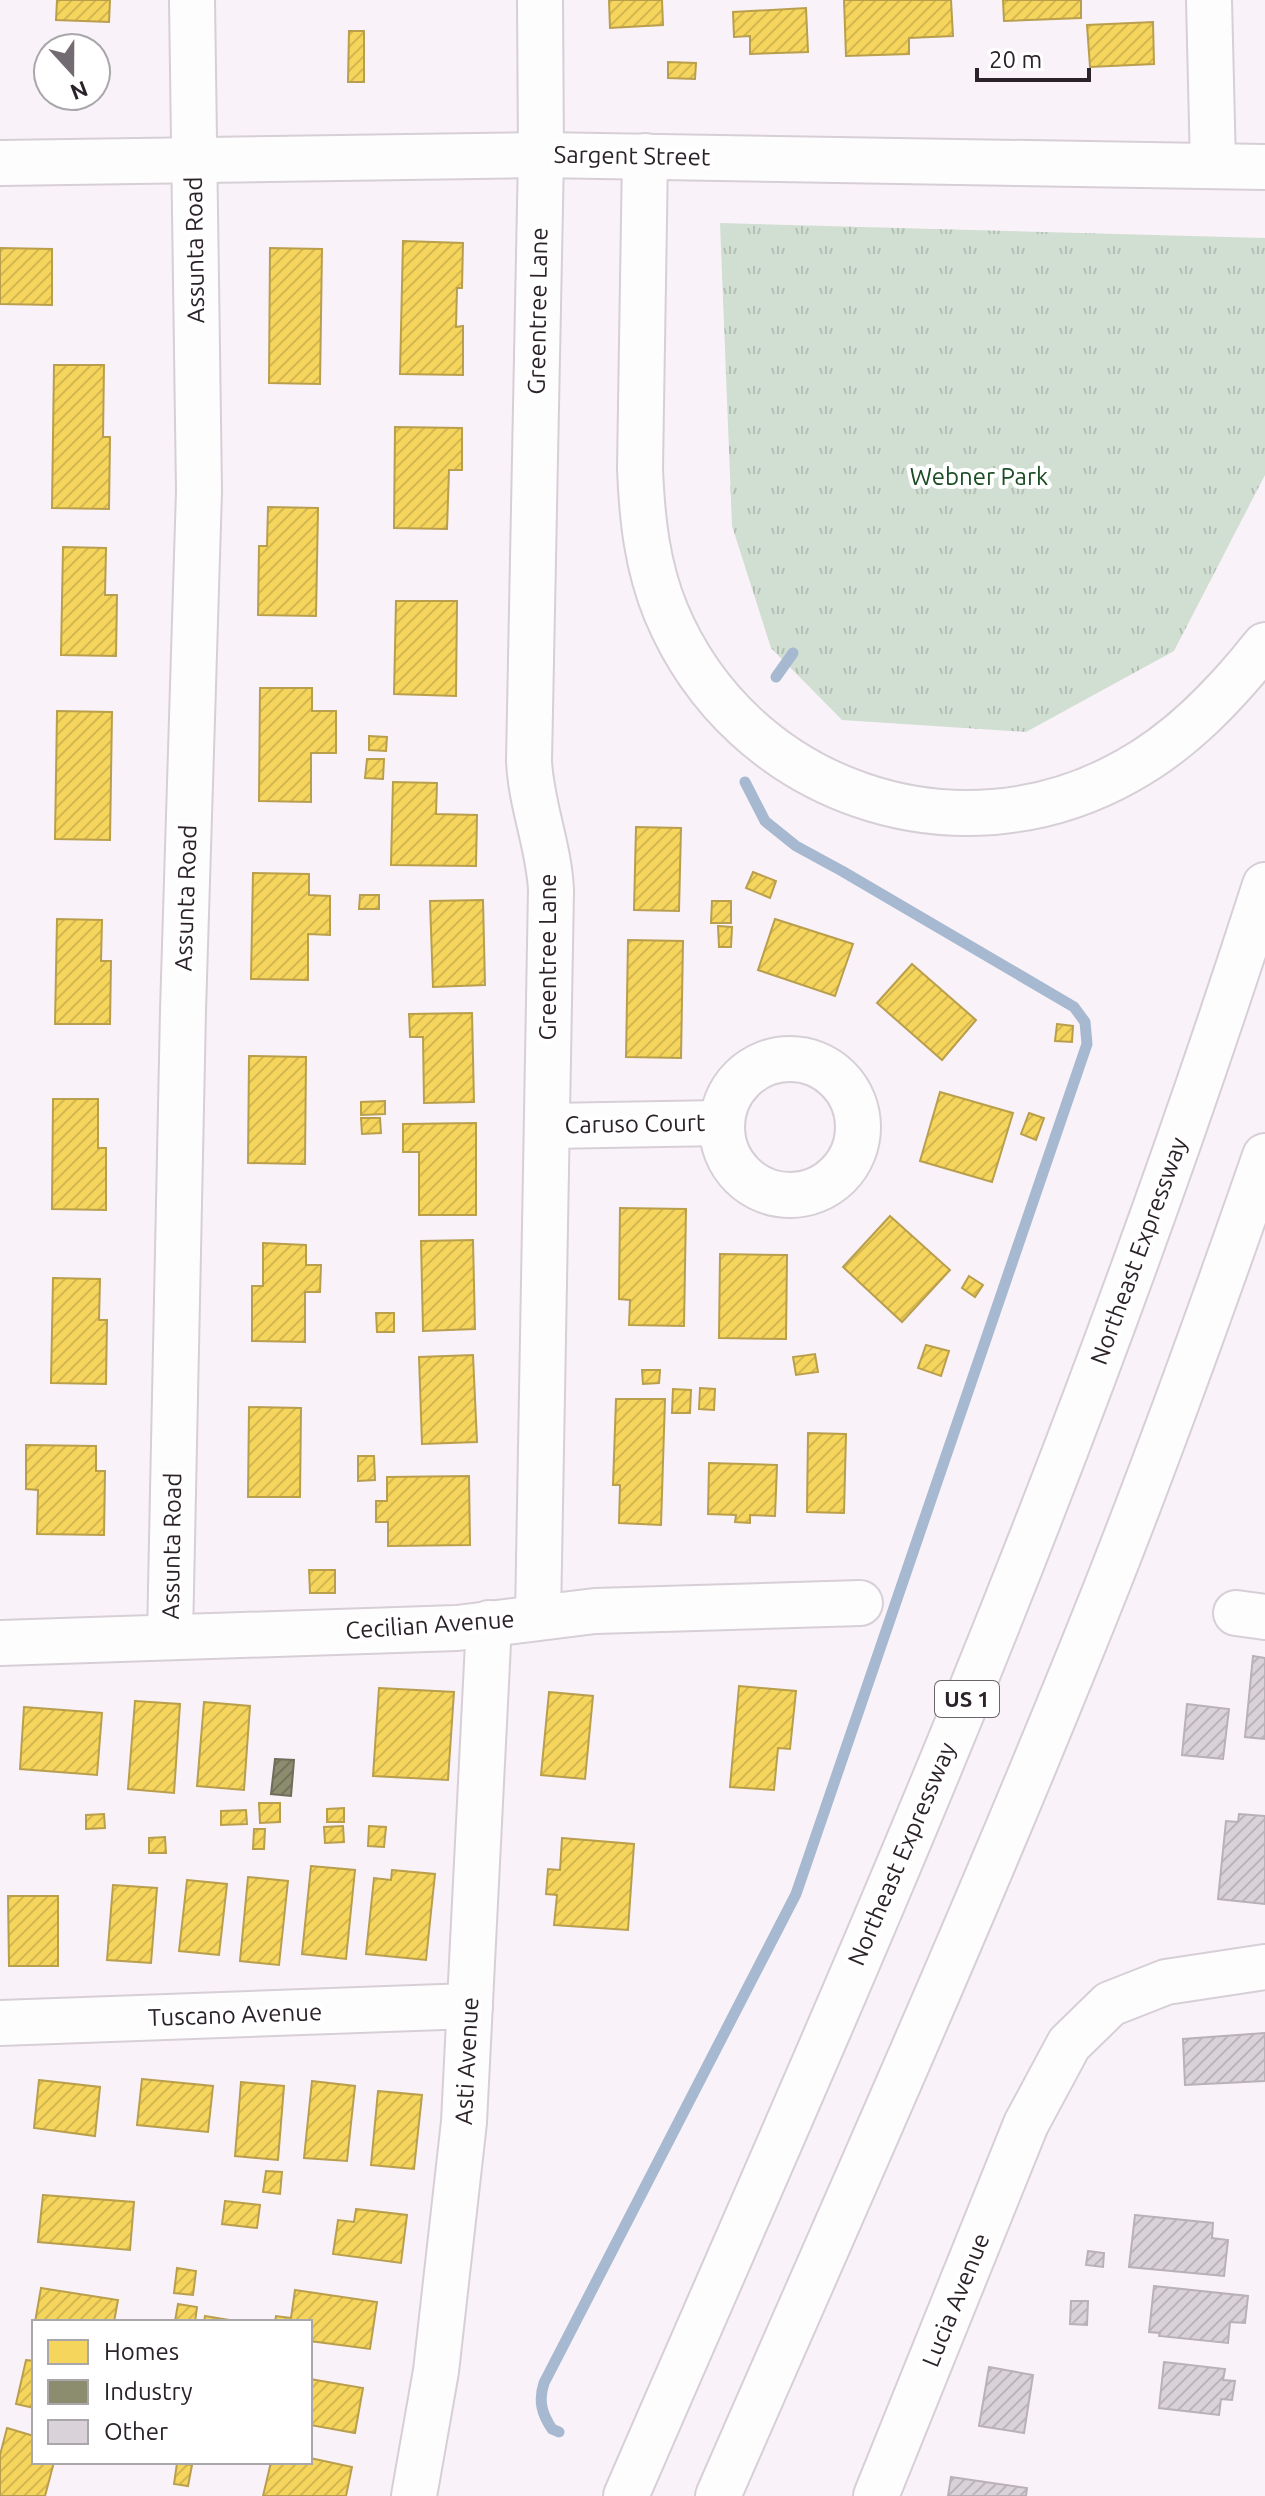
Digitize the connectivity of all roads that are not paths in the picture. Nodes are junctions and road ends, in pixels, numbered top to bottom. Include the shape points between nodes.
1 (192, 0) edge
2 (540, 0) edge
3 (1209, 0) edge
4 (541, 155) junction
5 (645, 156) junction
6 (194, 159) junction
7 (0, 163) edge
8 (1213, 166) junction
9 (1265, 167) edge
10 (1265, 645) edge
11 (1265, 885) edge
12 (721, 1123) dead end
13 (548, 1126) junction
14 (1265, 1156) edge
15 (860, 1603) dead end
16 (538, 1617) junction
17 (489, 1623) junction
18 (170, 1637) junction
19 (0, 1643) edge
20 (1265, 1967) edge
21 (470, 2006) junction
22 (0, 2023) edge
23 (414, 2496) edge
24 (626, 2496) edge
25 (718, 2496) edge
26 (876, 2496) edge

1 - 6 main road, Assunta Road
2 - 4 main road, Greentree Lane
3 - 8 main road
4 - 5 main road, Sargent Street
4 - 6 main road, Sargent Street
4 - 13 main road, Greentree Lane via 529,761 550,882
5 - 8 main road, Sargent Street
5 - 10 main road via 640,469 654,578 683,647 711,689 788,762 823,781 896,806 937,813 1019,810 1093,788 1160,750 1220,697
6 - 7 main road, Sargent Street
6 - 18 main road, Assunta Road via 199,491
8 - 9 main road, Sargent Street
11 - 24 main road, Northeast Expressway / US 1 via 1166,1177 1019,1570 860,1955
12 - 13 main road, Caruso Court
13 - 16 main road, Greentree Lane
14 - 25 main road via 1153,1467 1051,1725
15 - 16 main road, Cecilian Avenue
16 - 17 main road, Cecilian Avenue
17 - 18 main road, Cecilian Avenue
17 - 21 main road, Asti Avenue
18 - 19 main road, Cecilian Avenue
20 - 26 main road, Lucia Avenue via 1166,1982 1110,2004 1069,2044 1026,2124
21 - 22 main road, Tuscano Avenue
21 - 23 main road, Asti Avenue via 450,2255

